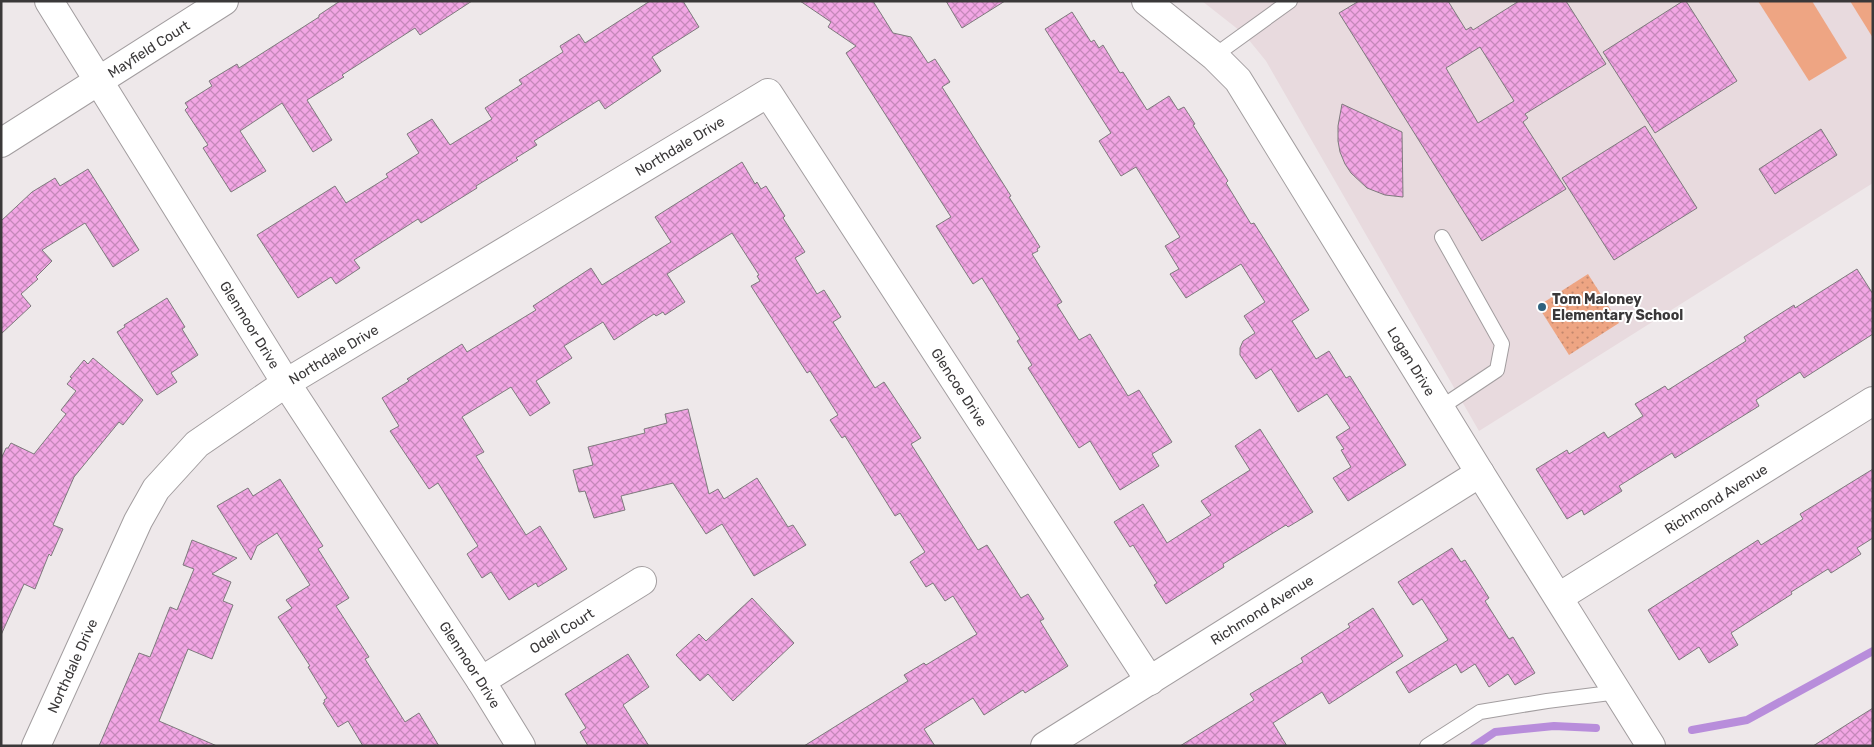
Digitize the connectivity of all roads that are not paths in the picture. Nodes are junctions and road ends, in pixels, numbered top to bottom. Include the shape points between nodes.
1 (49, 1) edge
2 (224, 1) edge
3 (1146, 1) edge
4 (1290, 1) edge
5 (1214, 56) junction
6 (100, 81) junction
7 (768, 93) joint
8 (1, 143) edge
9 (1442, 237) dead end
10 (286, 383) junction
11 (1873, 401) edge
12 (1440, 408) junction
13 (1480, 473) junction
14 (642, 581) dead end
15 (1559, 597) junction
16 (481, 681) junction
17 (1150, 681) junction
18 (1618, 692) junction
19 (36, 746) edge
20 (521, 746) edge
21 (1045, 746) edge
22 (1426, 746) edge
23 (1651, 746) edge

1 - 6 street, Glenmoor Drive
2 - 6 street, Mayfield Court
3 - 5 street, Logan Drive
4 - 5 lane
5 - 12 street, Logan Drive via 1238,80
6 - 8 street, Mayfield Court
6 - 10 street, Glenmoor Drive
7 - 10 street, Northdale Drive
7 - 17 street, Glencoe Drive
9 - 12 lane via 1502,344 1497,370
10 - 16 street, Glenmoor Drive
10 - 19 street, Northdale Drive via 197,444 156,489 138,521
11 - 15 street, Richmond Avenue
12 - 13 street, Logan Drive
13 - 15 street, Logan Drive
13 - 17 street, Richmond Avenue
14 - 16 street, Odell Court
15 - 18 street, Logan Drive
16 - 20 street, Glenmoor Drive
17 - 21 street, Richmond Avenue
18 - 22 lane via 1480,712
18 - 23 street, Logan Drive

